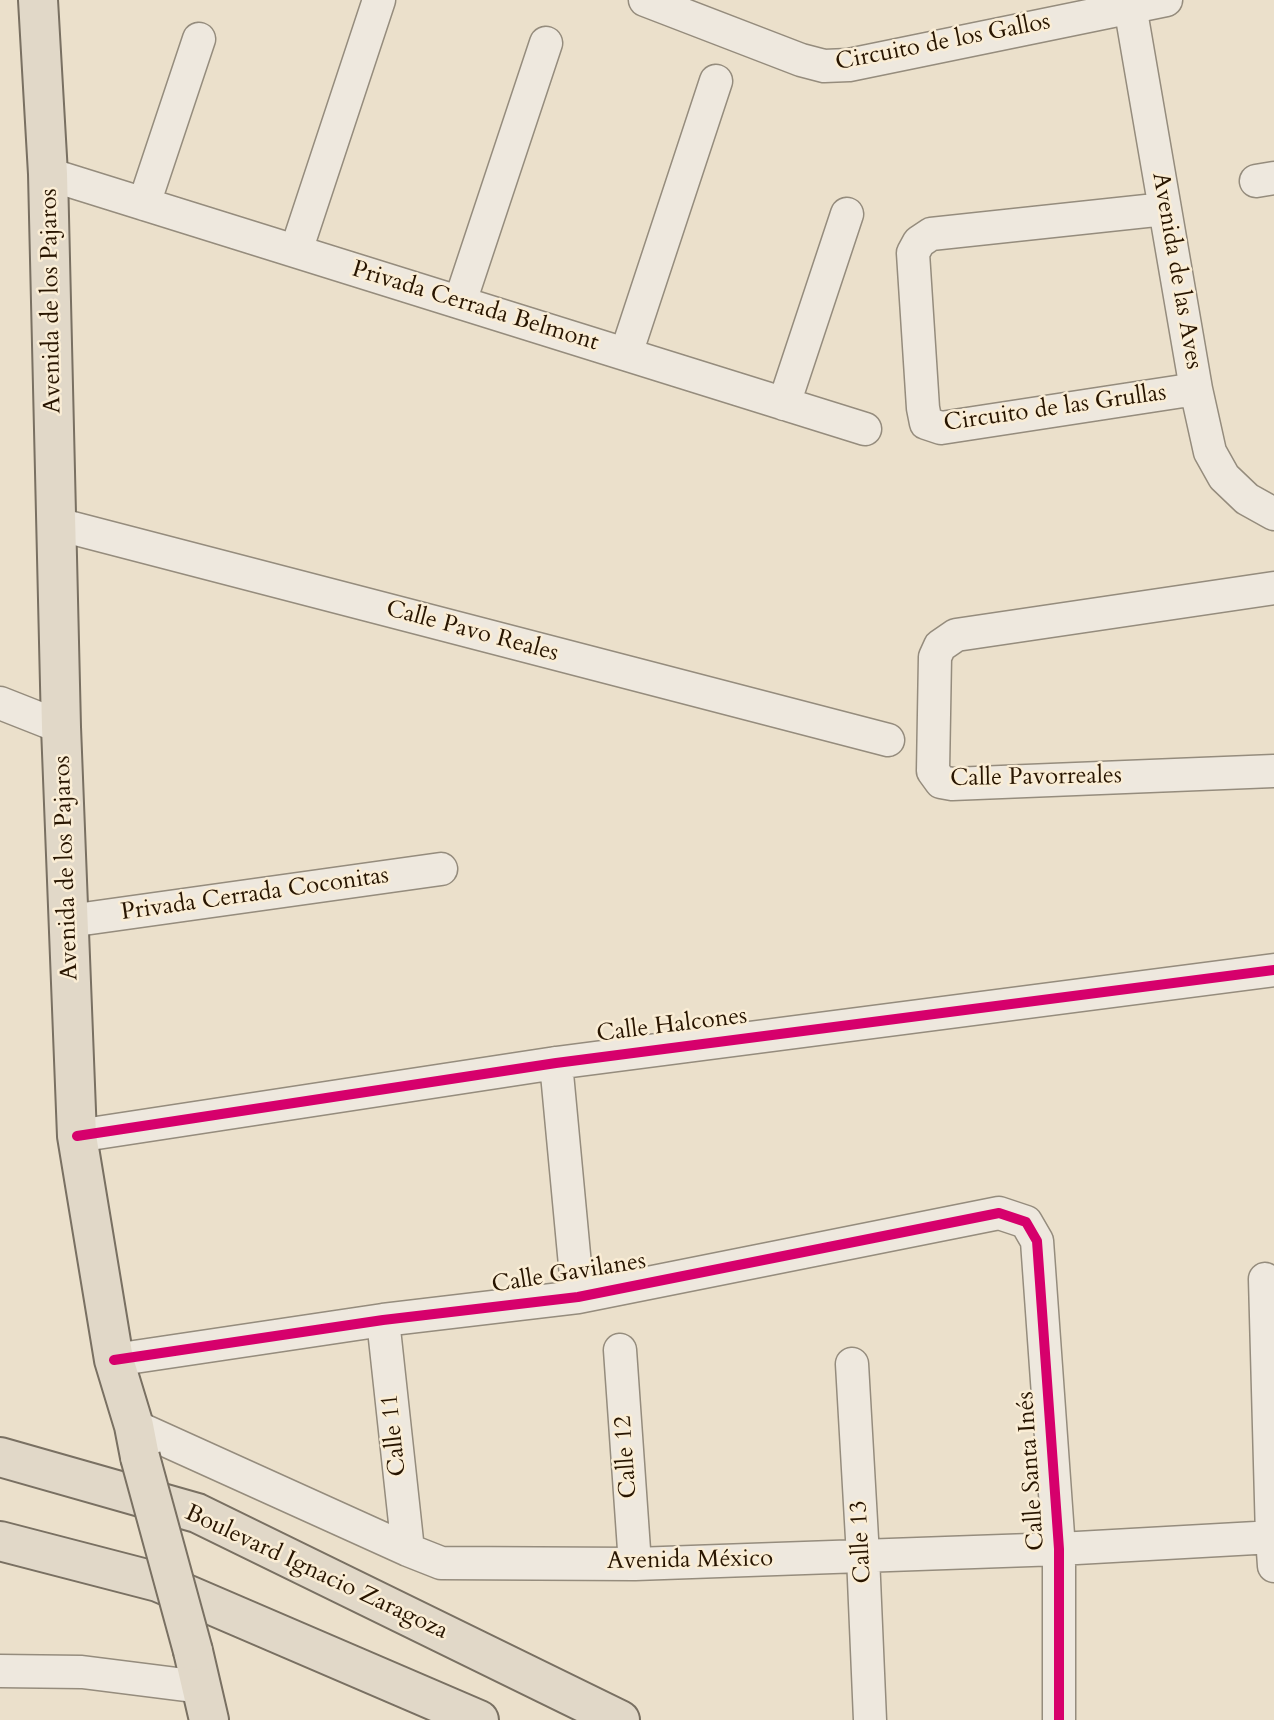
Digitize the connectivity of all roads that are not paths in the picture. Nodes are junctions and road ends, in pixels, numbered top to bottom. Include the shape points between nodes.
1 (38, 0) edge
2 (379, 0) edge
3 (645, 0) edge
4 (1166, 0) edge
5 (1129, 3) edge
6 (199, 39) dead end
7 (546, 43) dead end
8 (716, 81) dead end
9 (48, 174) junction
10 (144, 204) junction
11 (1165, 209) junction
12 (847, 214) dead end
13 (296, 251) junction
14 (460, 302) junction
15 (626, 354) junction
16 (1196, 389) junction
17 (784, 404) junction
18 (865, 429) dead end
19 (1274, 514) edge
20 (57, 524) junction
21 (1274, 588) edge
22 (0, 703) edge
23 (61, 727) junction
24 (888, 740) dead end
25 (1274, 771) edge
26 (441, 869) dead end
27 (69, 921) junction
28 (1274, 970) edge
29 (556, 1063) junction
30 (77, 1136) junction
31 (1026, 1222) joint
32 (1265, 1279) dead end
33 (578, 1297) junction
34 (383, 1320) junction
35 (620, 1350) dead end
36 (114, 1360) junction
37 (852, 1364) dead end
38 (137, 1442) junction
39 (0, 1457) edge
40 (0, 1541) edge
41 (1273, 1547) edge
42 (1059, 1549) junction
43 (408, 1550) junction
44 (863, 1556) junction
45 (635, 1564) junction
46 (0, 1671) edge
47 (201, 1686) edge
48 (479, 1720) edge
49 (620, 1720) edge
50 (870, 1720) edge
51 (1059, 1720) edge

1 - 9 main road, Avenida de los Pajaros
2 - 13 street
3 - 5 street, Circuito de los Gallos via 824,66 849,65
4 - 5 street, Circuito de los Gallos
5 - 11 street, Avenida de las Aves
6 - 10 street
7 - 14 street
8 - 15 street, Privada Cerrada Belmont
9 - 10 street, Privada Cerrada Belmont
9 - 20 main road, Avenida de los Pajaros
10 - 13 street, Privada Cerrada Belmont
11 - 16 street, Avenida de las Aves
11 - 16 street, Circuito de las Grullas via 931,234 919,242 913,253 923,408 926,423 941,428
12 - 17 street
13 - 14 street, Privada Cerrada Belmont
14 - 15 street, Privada Cerrada Belmont
15 - 17 street
16 - 19 street, Avenida de las Aves via 1210,452 1224,477 1247,499
17 - 18 street
20 - 23 main road, Avenida de los Pajaros
20 - 24 street, Calle Pavo Reales
21 - 25 street, Calle Pavorreales via 956,635 940,646 935,657 933,771 941,782 952,784
22 - 23 street
23 - 27 main road, Avenida de los Pajaros
26 - 27 street, Privada Cerrada Coconitas
27 - 30 main road, Avenida de los Pajaros
28 - 29 street, Calle Halcones
29 - 30 street, Calle Halcones
29 - 33 street
30 - 36 main road, Avenida de los Pajaros
31 - 33 street, Calle Gavilanes via 999,1213
31 - 42 street, Calle Santa Inés via 1037,1241
32 - 41 street
33 - 34 street, Calle Gavilanes
34 - 36 street, Calle Gavilanes
34 - 43 street, Calle 11
35 - 45 street, Calle 12
36 - 38 main road, Avenida de los Pajaros
37 - 44 street, Calle 13
38 - 43 street, Avenida México
38 - 47 main road, Avenida de los Pajaros, bridge
39 - 49 main road, Boulevard Ignacio Zaragoza via 197,1513
40 - 48 main road via 158,1583
41 - 42 street, Avenida México
42 - 44 street, Avenida México
42 - 51 street, Calle Santa Inés
43 - 45 street, Avenida México via 441,1563
44 - 45 street, Avenida México
44 - 50 street, Calle 13
46 - 47 street via 82,1672

